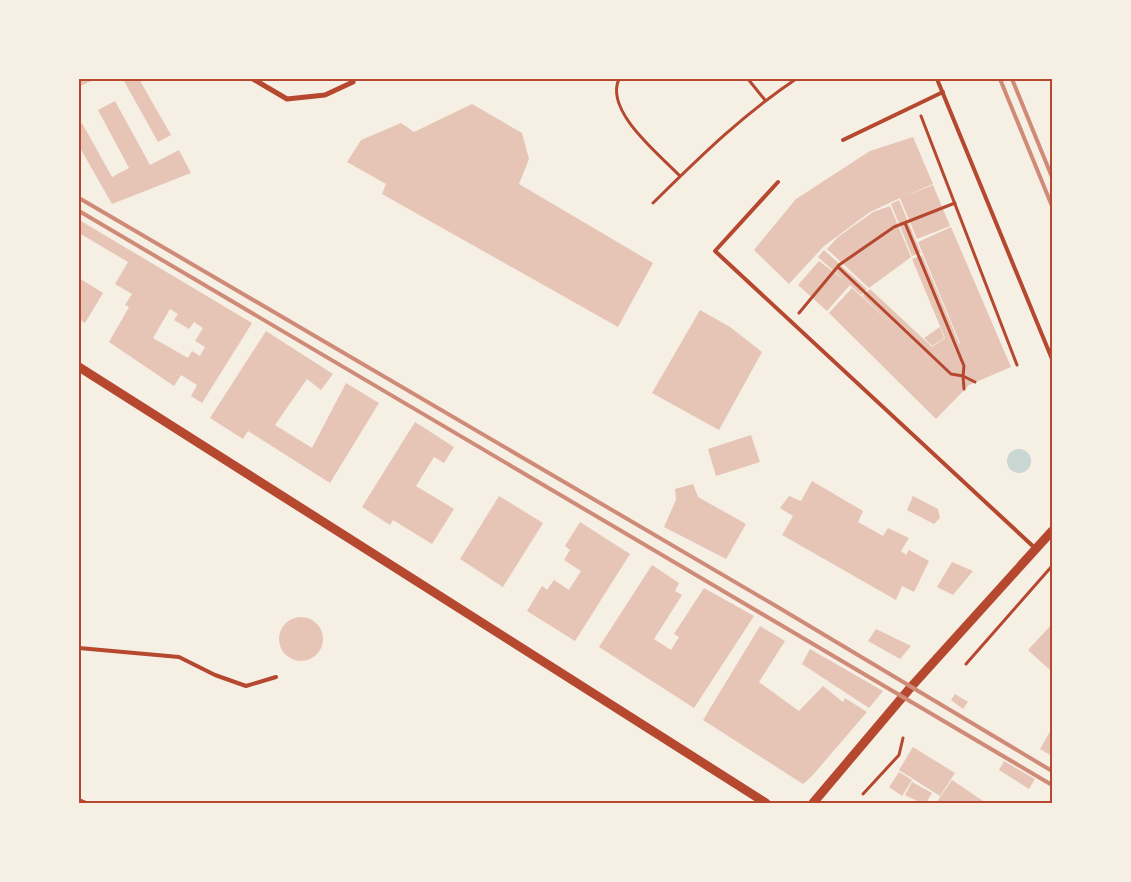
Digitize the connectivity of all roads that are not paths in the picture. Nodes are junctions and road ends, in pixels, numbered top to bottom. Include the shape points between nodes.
1 (253, 79) edge
2 (937, 79) edge
3 (353, 82) dead end
4 (943, 92) junction
5 (843, 140) dead end
6 (778, 182) dead end
7 (1052, 359) edge
8 (79, 367) edge
9 (1052, 531) edge
10 (1036, 549) junction
11 (79, 648) edge
12 (276, 677) dead end
13 (79, 800) edge
14 (86, 803) edge
15 (766, 803) edge
16 (813, 803) edge

1 - 3 street via 287,99 325,95
2 - 4 lane
4 - 5 lane
4 - 7 lane
6 - 10 lane via 715,250
8 - 15 street
9 - 10 street
10 - 16 street via 911,687
11 - 12 lane via 179,657 246,686
13 - 14 lane

